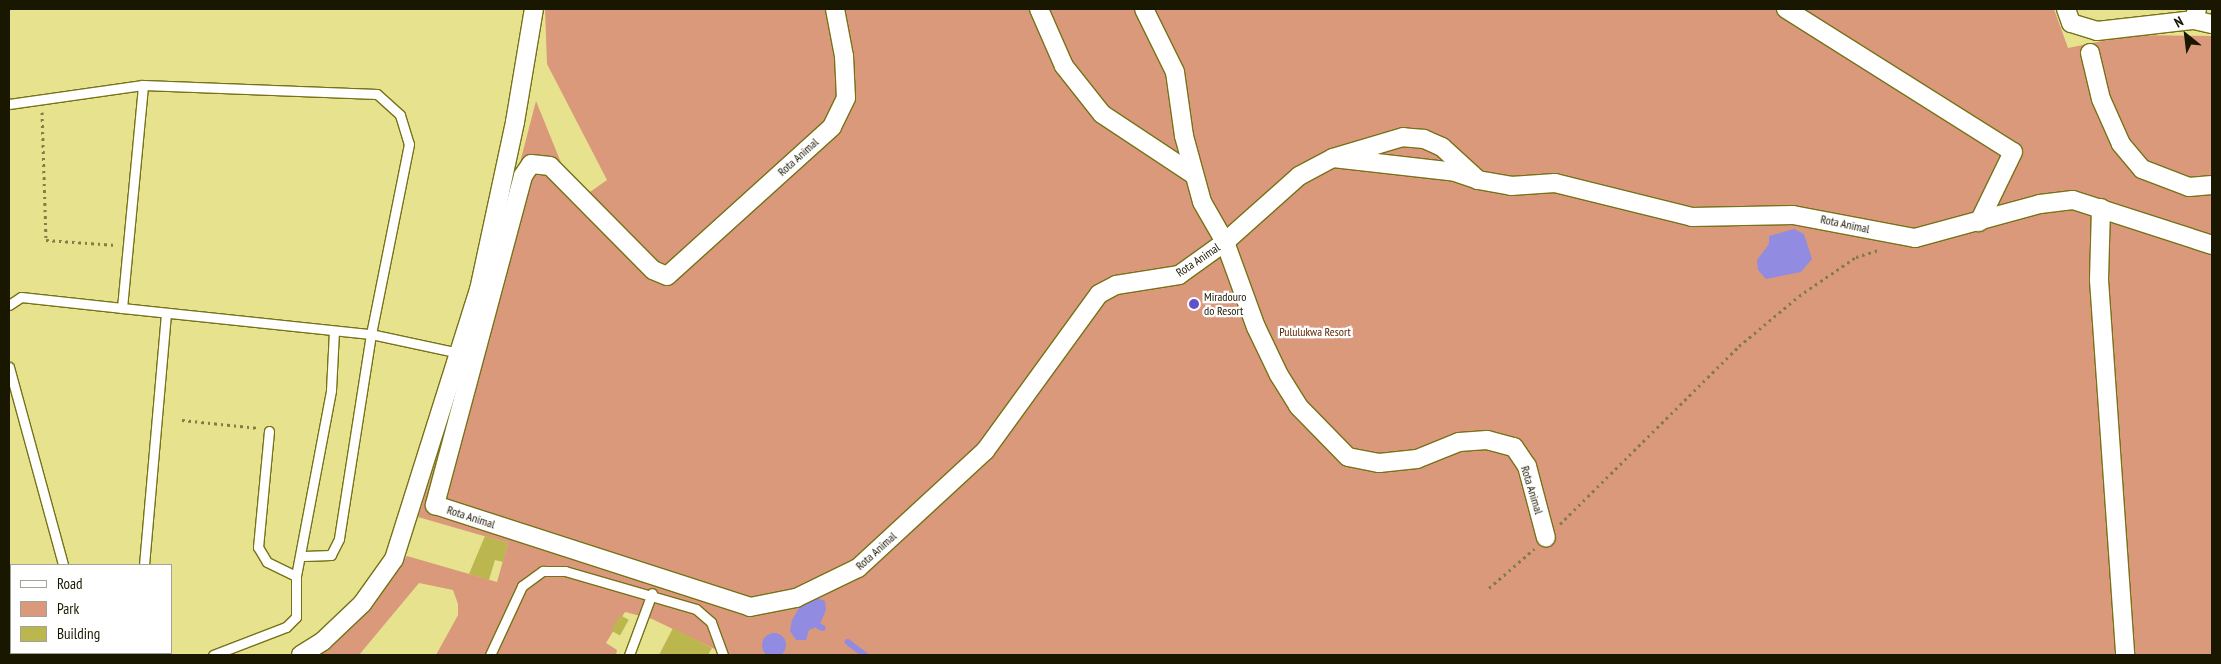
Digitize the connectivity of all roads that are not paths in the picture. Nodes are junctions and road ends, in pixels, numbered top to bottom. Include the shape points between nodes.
1 (534, 9) edge
2 (835, 9) edge
3 (1039, 9) edge
4 (1144, 9) edge
5 (1786, 9) edge
6 (2066, 9) edge
7 (2196, 14) edge
8 (2212, 24) edge
9 (2090, 53) dead end
10 (143, 85) junction
11 (9, 104) edge
12 (1333, 158) junction
13 (1194, 176) junction
14 (1478, 180) junction
15 (2212, 185) edge
16 (2101, 208) junction
17 (1979, 222) junction
18 (1225, 242) junction
19 (2212, 245) edge
20 (9, 305) edge
21 (122, 308) junction
22 (166, 315) junction
23 (334, 331) junction
24 (370, 334) junction
25 (460, 353) junction
26 (9, 367) edge
27 (269, 431) road end
28 (1546, 538) road end
29 (304, 556) junction
30 (64, 564) edge
31 (144, 564) edge
32 (296, 576) junction
33 (652, 593) junction
34 (213, 655) edge
35 (301, 655) edge
36 (490, 655) edge
37 (629, 655) edge
38 (723, 655) edge
39 (2125, 655) edge

1 - 25 street via 498,207
2 - 18 street, Rota Animal via 844,56 846,98 832,127 666,276 653,270 550,166 531,164 523,176 435,506 750,607 796,598 858,568 984,451 1099,294 1116,285 1179,275
3 - 13 street via 1064,66 1102,114
4 - 13 street, Rota Animal via 1175,72
5 - 17 street via 2013,152
6 - 7 street via 2071,23 2097,31
7 - 8 street
9 - 15 street via 2101,99 2121,144 2142,169 2189,187
10 - 11 lane
10 - 21 lane via 125,245
10 - 24 lane via 377,94 400,115 409,144
12 - 14 street, Rota Animal via 1455,172
12 - 14 street, Rota Animal via 1403,137 1424,140 1442,147
12 - 18 street, Rota Animal via 1299,176
13 - 18 street, Rota Animal via 1202,202
14 - 17 street, Rota Animal via 1511,186 1555,183 1692,217 1793,215 1916,238
16 - 17 street, Rota Animal via 2073,200 2040,204
16 - 19 street, Rota Animal
16 - 39 street via 2099,280
18 - 28 street, Rota Animal via 1256,327 1279,375 1298,406 1348,457 1378,464 1417,458 1459,442 1487,440 1514,447 1527,466
20 - 21 lane via 21,297
21 - 22 lane
22 - 23 lane
22 - 31 lane
23 - 24 lane
23 - 29 lane via 332,390
24 - 25 lane
24 - 29 lane via 337,548 331,555
25 - 35 street via 394,559 362,604 323,641
26 - 30 lane
27 - 32 lane via 258,547 267,562
29 - 32 lane
32 - 34 lane via 296,617 286,627
33 - 36 lane via 565,571 543,571 522,586
33 - 37 lane
33 - 38 lane via 696,609 710,622

